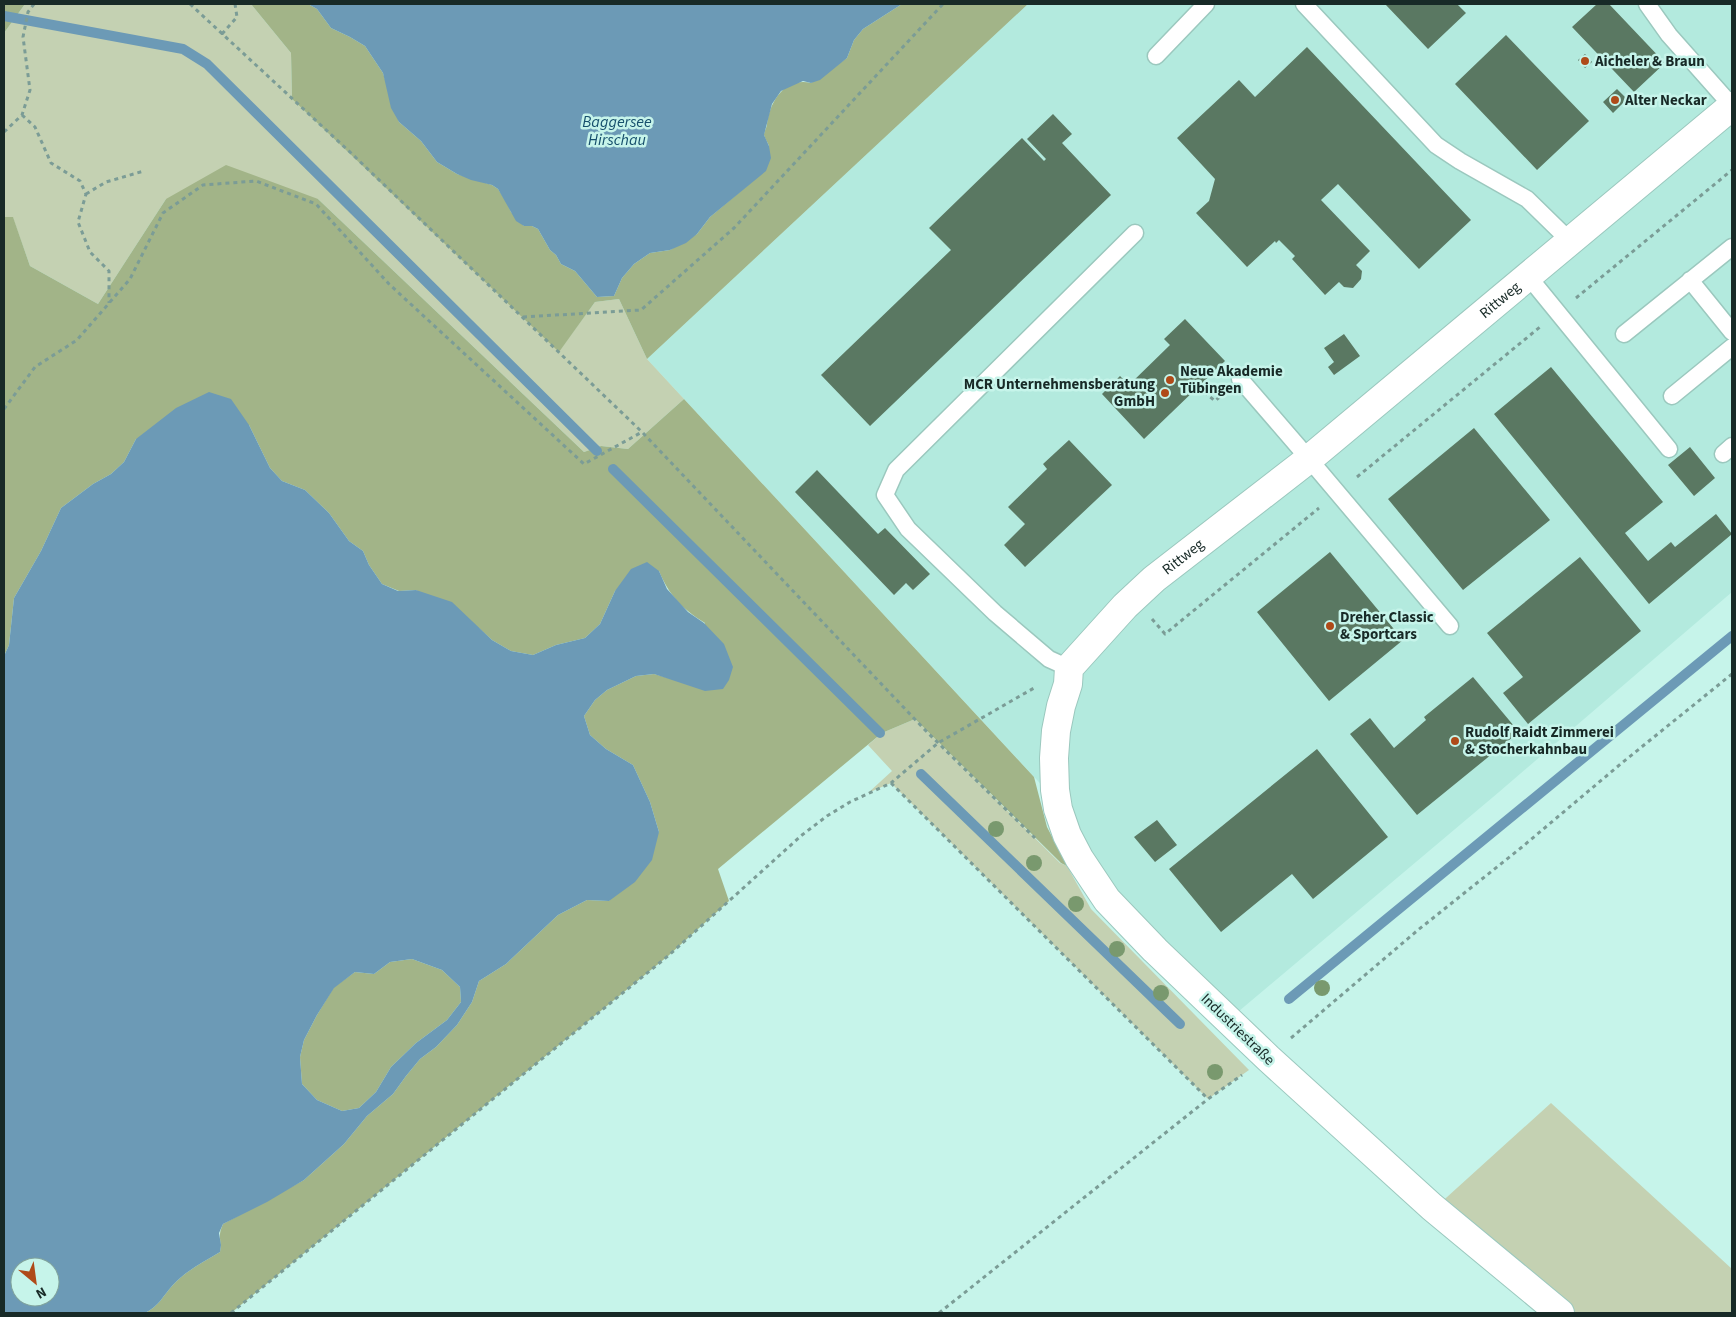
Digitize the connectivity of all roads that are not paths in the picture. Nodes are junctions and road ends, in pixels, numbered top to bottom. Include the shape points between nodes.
1 (1206, 4) edge
2 (1304, 4) edge
3 (1647, 4) edge
4 (1156, 56) dead end
5 (1732, 106) edge
6 (1135, 232) dead end
7 (1570, 241) junction
8 (1732, 247) edge
9 (1528, 276) junction
10 (1690, 280) junction
11 (1732, 332) edge
12 (1624, 334) dead end
13 (1732, 347) edge
14 (1240, 379) dead end
15 (1672, 396) dead end
16 (1669, 449) dead end
17 (1309, 459) junction
18 (1450, 626) dead end
19 (1069, 668) junction
20 (1560, 1313) edge

1 - 4 lane
2 - 7 lane via 1436,145 1527,199
3 - 5 lane via 1669,35
5 - 7 street, Rittweg
6 - 19 lane via 896,470 885,496 908,529 995,613 1049,659
7 - 9 street, Rittweg
8 - 10 lane
9 - 16 lane, Rittweg
9 - 17 street, Rittweg
10 - 11 lane
10 - 12 lane
13 - 15 lane
14 - 17 lane
17 - 18 lane
17 - 19 street, Rittweg via 1154,579
19 - 20 street, Industriestraße via 1056,731 1055,790 1067,835 1098,889 1130,925 1268,1058 1432,1207

